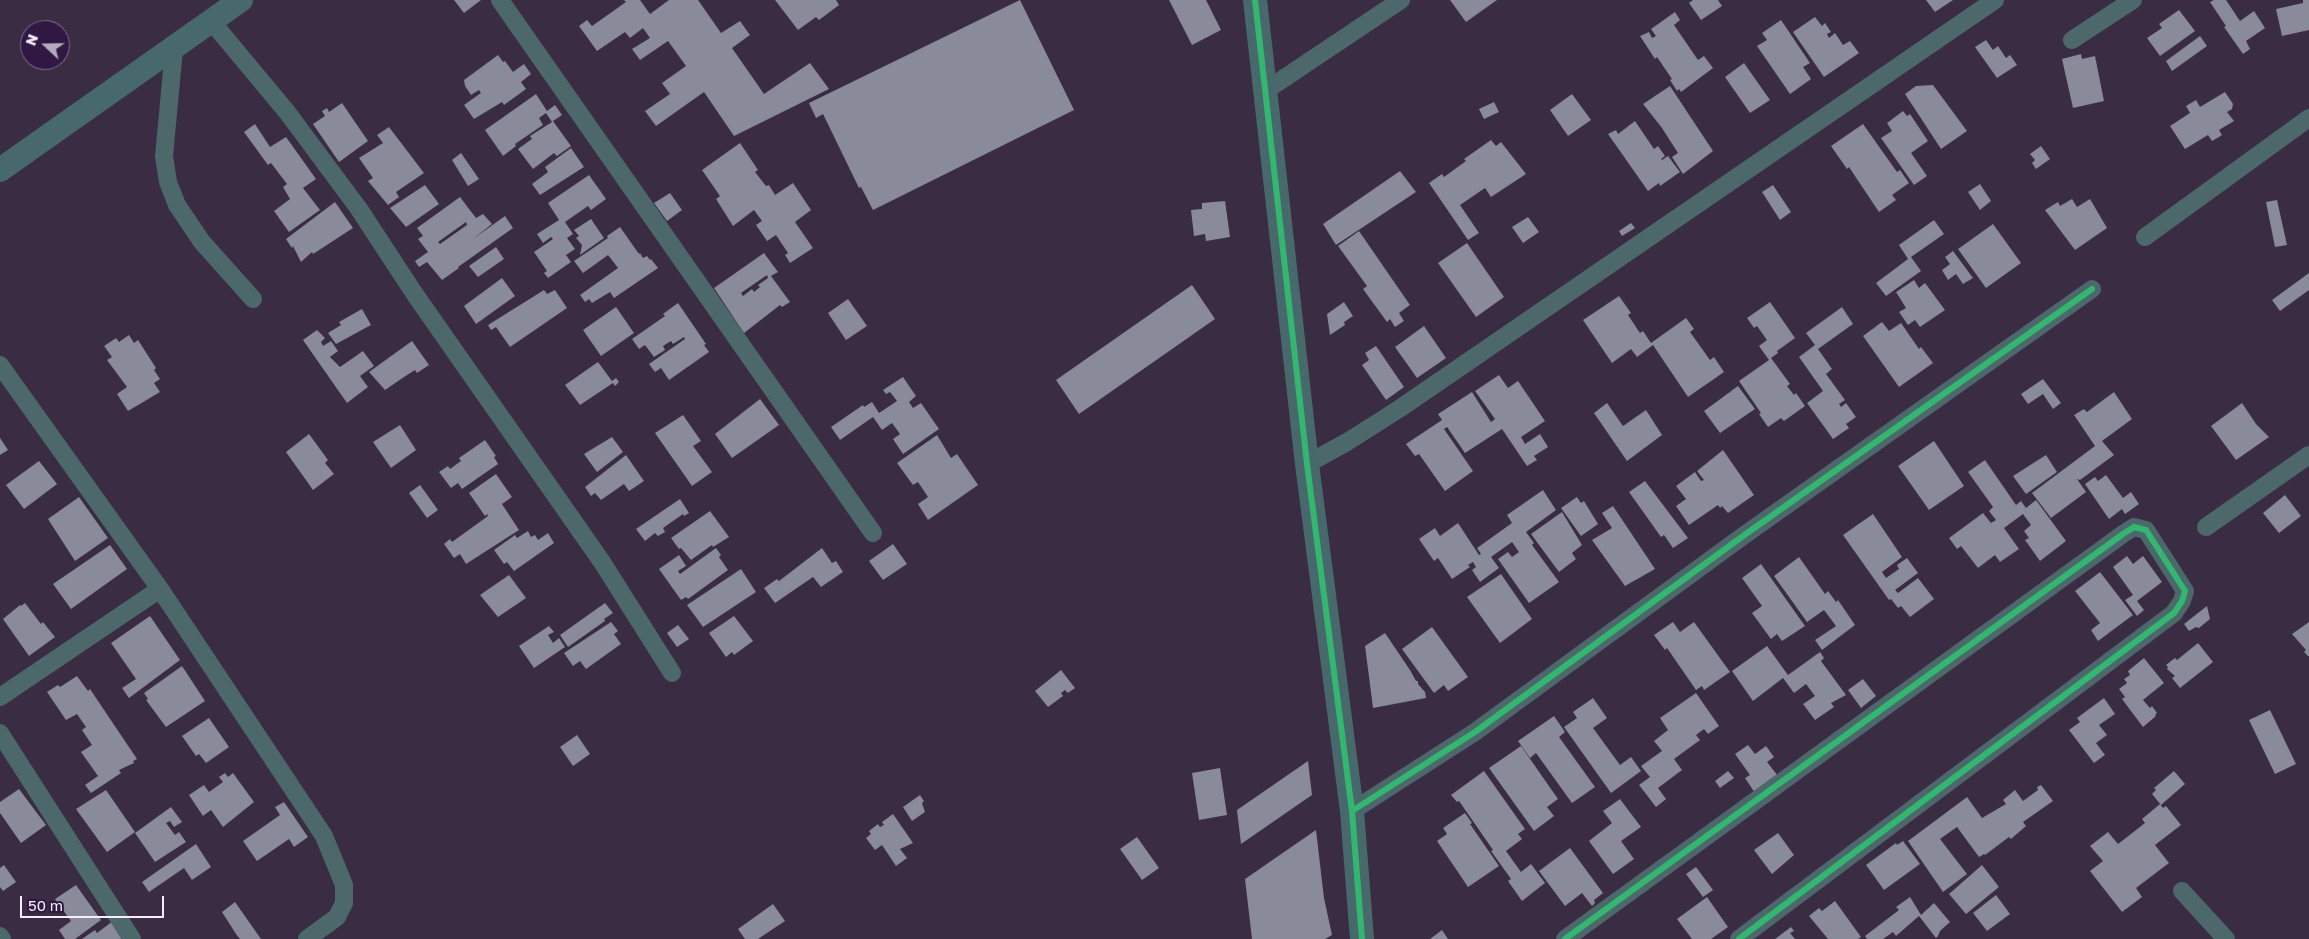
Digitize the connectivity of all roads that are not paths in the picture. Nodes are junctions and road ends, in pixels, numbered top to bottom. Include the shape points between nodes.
1 (241, 0) edge
2 (500, 0) edge
3 (1255, 0) edge
4 (1401, 0) edge
5 (1995, 0) edge
6 (2133, 0) edge
7 (212, 22) junction
8 (2072, 40) dead end
9 (174, 49) junction
10 (1265, 91) junction
11 (2309, 118) edge
12 (0, 170) edge
13 (2145, 237) dead end
14 (2092, 290) dead end
15 (253, 300) dead end
16 (0, 366) edge
17 (2309, 455) edge
18 (1307, 464) junction
19 (2206, 527) dead end
20 (873, 533) dead end
21 (160, 589) junction
22 (672, 673) dead end
23 (0, 697) edge
24 (0, 733) edge
25 (1352, 811) junction
26 (2182, 891) dead end
27 (0, 936) edge
28 (1358, 936) edge
29 (2, 939) edge
30 (132, 939) edge
31 (307, 939) edge
32 (1566, 939) edge
33 (1739, 939) edge
34 (2226, 939) edge

1 - 7 street
2 - 20 street
3 - 10 street
4 - 10 street
5 - 18 street via 1399,409
6 - 8 street
7 - 9 street
7 - 22 street via 287,112 359,209 602,562
9 - 12 street
9 - 15 street via 164,156 168,182 177,205 202,242
10 - 18 street
11 - 13 street
14 - 25 street via 1751,530 1475,732
16 - 21 street
17 - 19 street
18 - 25 street
21 - 23 street
21 - 31 street via 324,836 344,885 344,903 337,917
24 - 30 street
25 - 28 street
26 - 34 street
27 - 29 street
32 - 33 street via 2123,534 2134,527 2146,530 2185,591 2174,613

